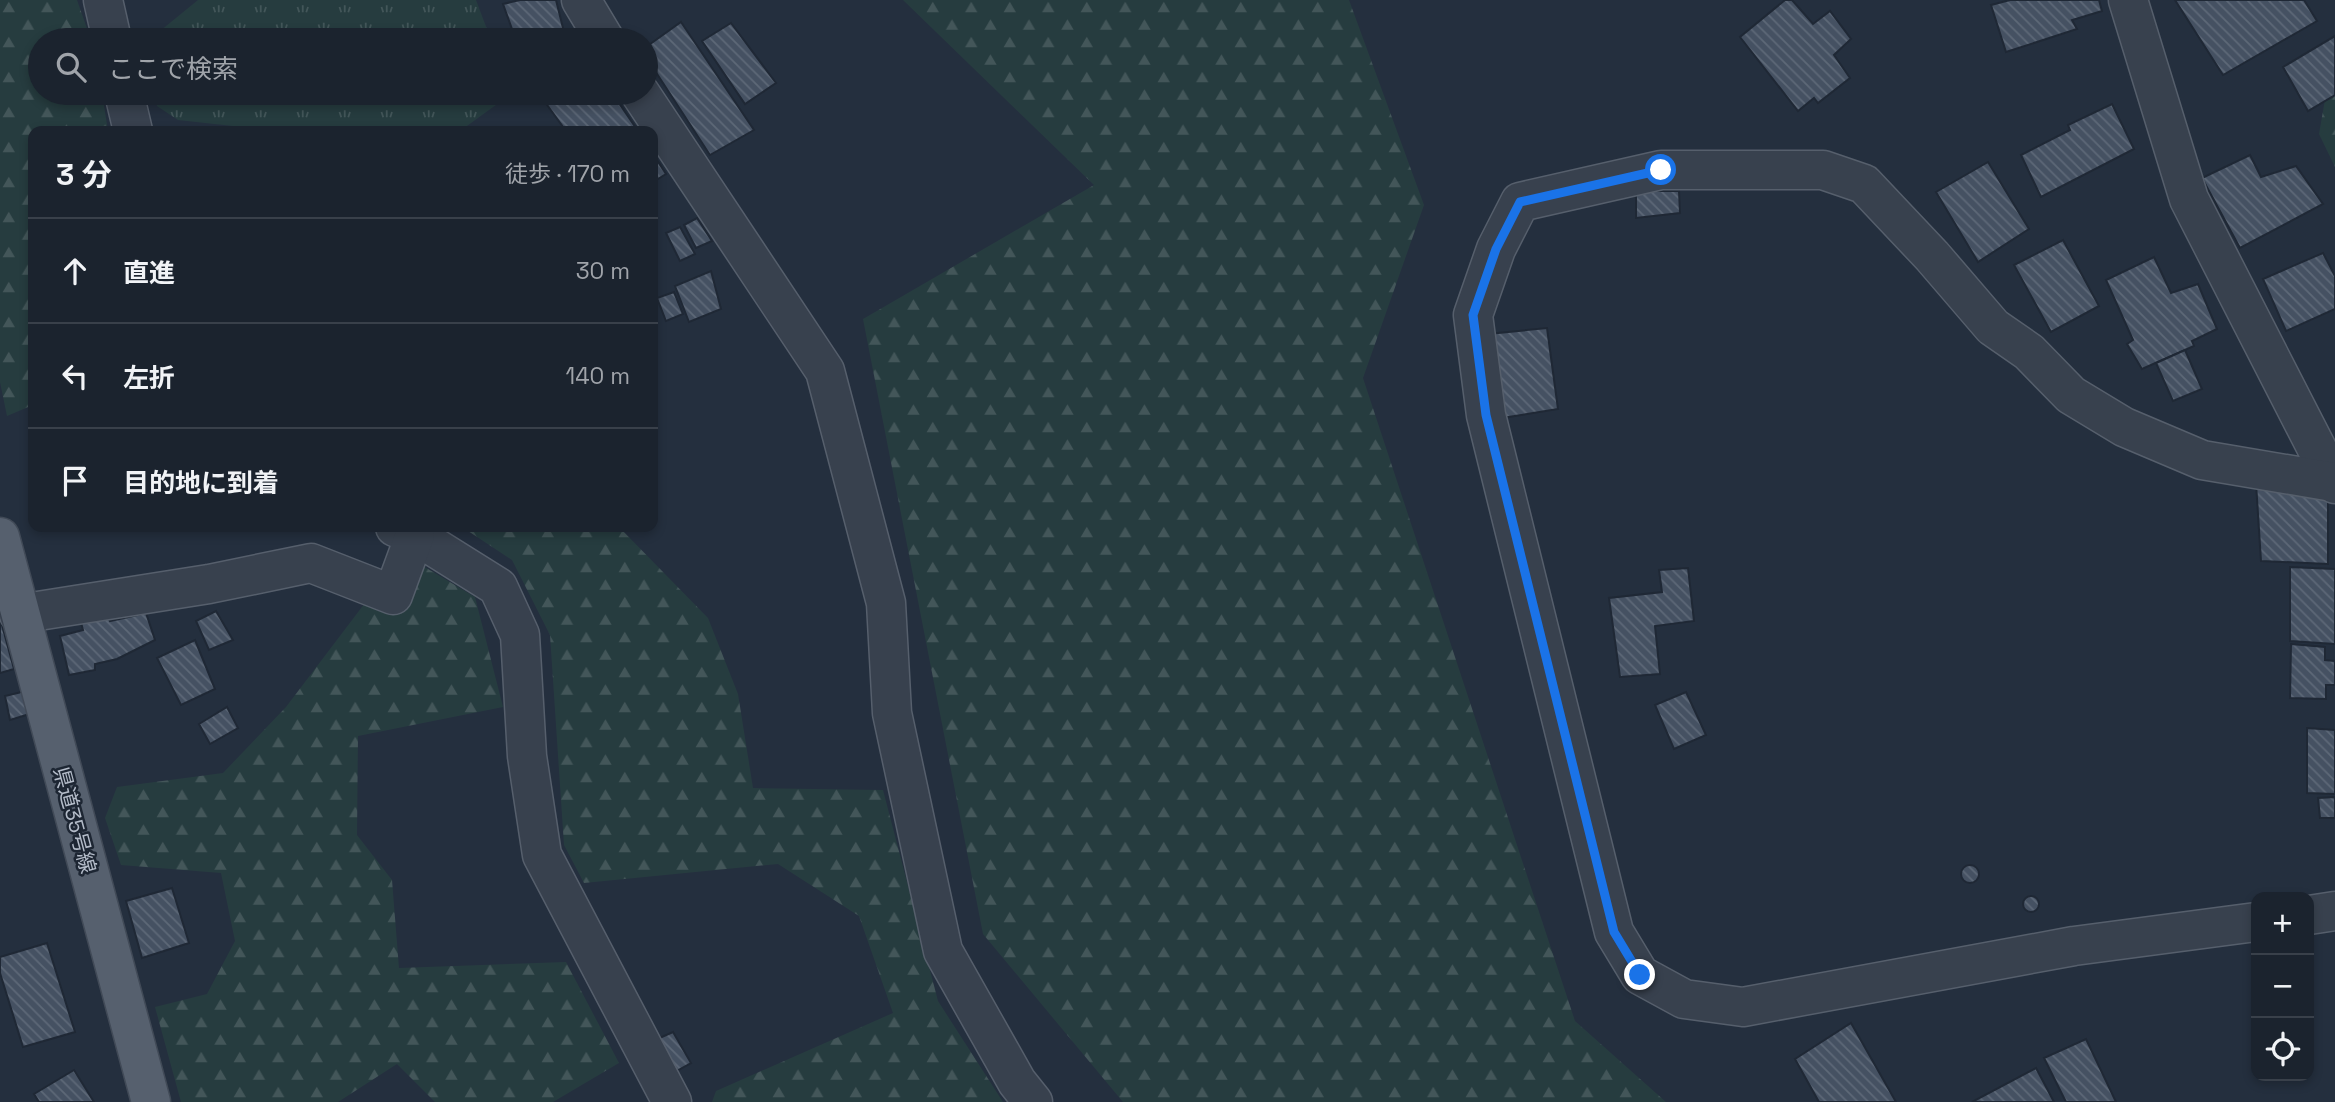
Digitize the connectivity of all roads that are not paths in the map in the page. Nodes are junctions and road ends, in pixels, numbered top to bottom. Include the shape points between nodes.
1 (103, 0) edge
2 (581, 0) edge
3 (2128, 0) edge
4 (109, 28) edge
5 (598, 28) edge
6 (127, 105) edge
7 (648, 105) edge
8 (132, 126) edge
9 (2334, 483) edge
10 (405, 532) edge
11 (407, 532) edge
12 (0, 537) edge
13 (19, 614) junction
14 (2335, 911) edge
15 (2314, 914) edge
16 (2251, 923) edge
17 (151, 1102) edge
18 (672, 1102) edge
19 (1033, 1102) edge

1 - 4 street
2 - 5 street
3 - 9 street via 2189,199
6 - 8 street
7 - 19 street via 825,371 886,603 892,713 943,951 1017,1082
9 - 16 street via 2202,460 2123,427 2071,395 2029,352 1993,327 1864,184 1824,170 1661,170 1520,202 1496,249 1473,315 1486,415 1614,932 1640,975 1684,999 1743,1007 2074,946
10 - 13 street via 393,595 311,563
11 - 18 street via 498,587 520,635 527,756 541,855
12 - 13 main road, 県道35号線
13 - 17 main road, 県道35号線
14 - 15 street

